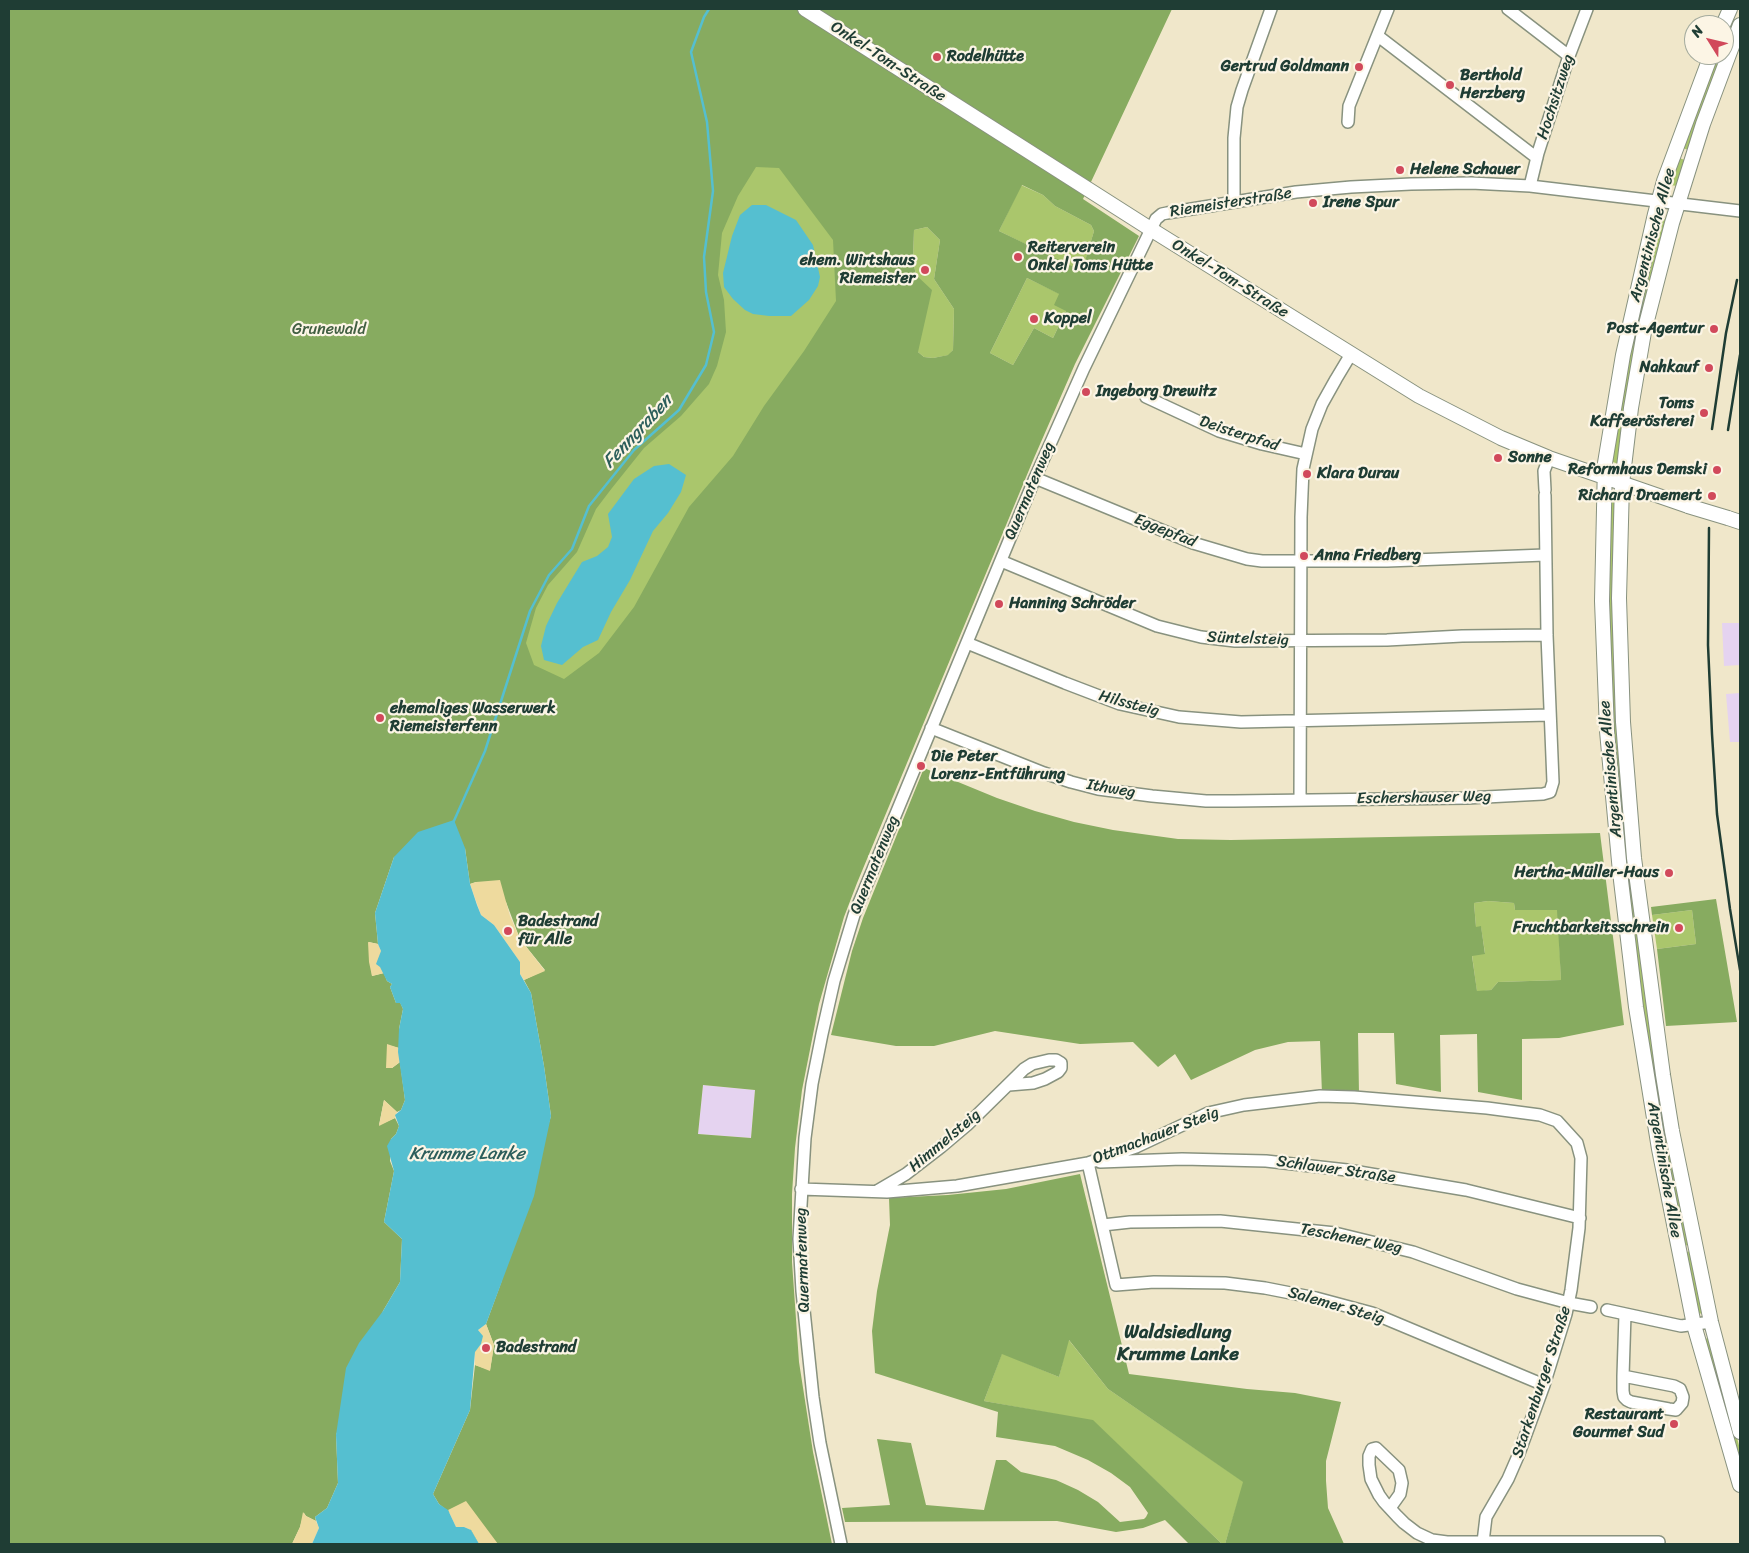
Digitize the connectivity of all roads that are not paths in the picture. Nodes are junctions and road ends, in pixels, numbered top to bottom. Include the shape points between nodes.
1 (805, 9) edge
2 (1271, 9) edge
3 (1388, 9) edge
4 (1508, 9) edge
5 (1587, 9) edge
6 (1740, 25) edge
7 (1378, 36) junction
8 (1569, 56) junction
9 (1708, 65) edge
10 (1348, 122) dead end
11 (1537, 158) junction
12 (1530, 186) junction
13 (1234, 201) junction
14 (1659, 201) junction
15 (1678, 204) junction
16 (1739, 211) edge
17 (1152, 230) junction
18 (1351, 354) junction
19 (1146, 397) dead end
20 (1306, 454) junction
21 (1549, 458) junction
22 (1035, 478) junction
23 (1604, 478) junction
24 (1622, 484) junction
25 (1734, 520) edge
26 (1545, 555) junction
27 (1301, 560) junction
28 (1001, 562) junction
29 (1547, 635) junction
30 (1300, 641) junction
31 (967, 643) junction
32 (1550, 715) junction
33 (1300, 720) junction
34 (931, 728) junction
35 (1300, 799) junction
36 (1009, 1085) dead end
37 (1566, 1130) joint
38 (1088, 1163) junction
39 (801, 1189) junction
40 (875, 1192) junction
41 (1580, 1218) junction
42 (1103, 1225) junction
43 (1568, 1303) junction
44 (1591, 1307) dead end
45 (1607, 1310) dead end
46 (1625, 1314) junction
47 (1711, 1322) junction
48 (1694, 1325) junction
49 (1623, 1376) junction
50 (1544, 1386) junction
51 (1740, 1432) edge
52 (1740, 1485) edge
53 (1390, 1508) junction
54 (1483, 1542) junction
55 (1660, 1542) dead end
56 (841, 1544) edge

1 - 17 main road, Onkel-Tom-Straße
2 - 13 street via 1237,107
3 - 7 street
4 - 8 street
5 - 8 street, Hochsitzweg
6 - 15 main road, Argentinische Allee via 1703,124
7 - 10 street via 1348,106
7 - 11 street
8 - 11 street, Hochsitzweg
9 - 14 main road, Argentinische Allee
11 - 12 street, Hochsitzweg
12 - 13 street, Riemeisterstraße via 1411,184 1306,191
12 - 14 street, Riemeisterstraße
13 - 17 street, Riemeisterstraße via 1162,214
14 - 15 street, Riemeisterstraße
14 - 23 main road, Argentinische Allee via 1623,355
15 - 16 street, Riemeisterstraße
15 - 24 main road, Argentinische Allee via 1642,341
17 - 18 main road, Onkel-Tom-Straße
17 - 22 street, Quermatenweg via 1084,368
18 - 20 street via 1322,404
18 - 21 main road, Onkel-Tom-Straße via 1449,413
19 - 20 street, Deisterpfad via 1219,431
20 - 27 street via 1301,486
21 - 23 main road, Onkel-Tom-Straße
21 - 26 street, Eschershauser Weg via 1544,471
22 - 27 street, Eggepfad via 1192,544 1247,559
22 - 28 street, Quermatenweg
23 - 24 main road, Onkel-Tom-Straße
23 - 48 main road, Argentinische Allee via 1604,684 1620,872 1636,1007 1659,1149
24 - 25 main road, Onkel-Tom-Straße, bridge
24 - 47 main road, Argentinische Allee via 1620,662 1634,858 1672,1130
26 - 27 street via 1387,561
26 - 29 street, Eschershauser Weg
27 - 30 street
28 - 30 street, Süntelsteig via 1119,612 1179,632 1235,642
28 - 31 street, Quermatenweg
29 - 30 street
29 - 32 street, Eschershauser Weg
30 - 33 street
31 - 33 street, Hilssteig via 1120,704 1210,720
31 - 34 street, Quermatenweg
32 - 33 street
32 - 35 street, Eschershauser Weg via 1553,782 1550,792 1467,798
33 - 35 street
34 - 35 street, Ithweg via 1044,773 1098,789 1206,801
34 - 39 street, Quermatenweg via 854,915 834,981 812,1084
36 - 40 street, Himmelsteig via 922,1162
37 - 38 street, Ottmachauer Steig via 1540,1115 1320,1096 1244,1105 1208,1113 1136,1147
37 - 41 street, Starkenburger Straße via 1577,1143 1581,1158
38 - 40 street, Ottmachauer Steig via 957,1186
38 - 41 street, Schlawer Straße via 1266,1160 1466,1190
38 - 42 street
39 - 40 street, Ottmachauer Steig
39 - 56 street, Quermatenweg via 802,1282 813,1397
41 - 43 street, Starkenburger Straße
42 - 43 street, Teschener Weg via 1220,1221 1335,1233 1412,1252
42 - 50 street, Salemer Steig via 1116,1285 1225,1283 1316,1298 1372,1313
43 - 44 street, Teschener Weg
43 - 50 street, Starkenburger Straße
45 - 46 street
46 - 48 street via 1681,1326
46 - 49 street
47 - 48 street
47 - 51 main road, Argentinische Allee
48 - 52 main road, Argentinische Allee
49 - 49 street via 1627,1400 1676,1410 1682,1403 1680,1389 1674,1386
50 - 54 street, Starkenburger Straße via 1518,1456 1486,1518
53 - 53 street via 1371,1479 1369,1456 1372,1449 1376,1448 1399,1470 1400,1494
53 - 54 street via 1404,1523 1432,1540
54 - 55 street

